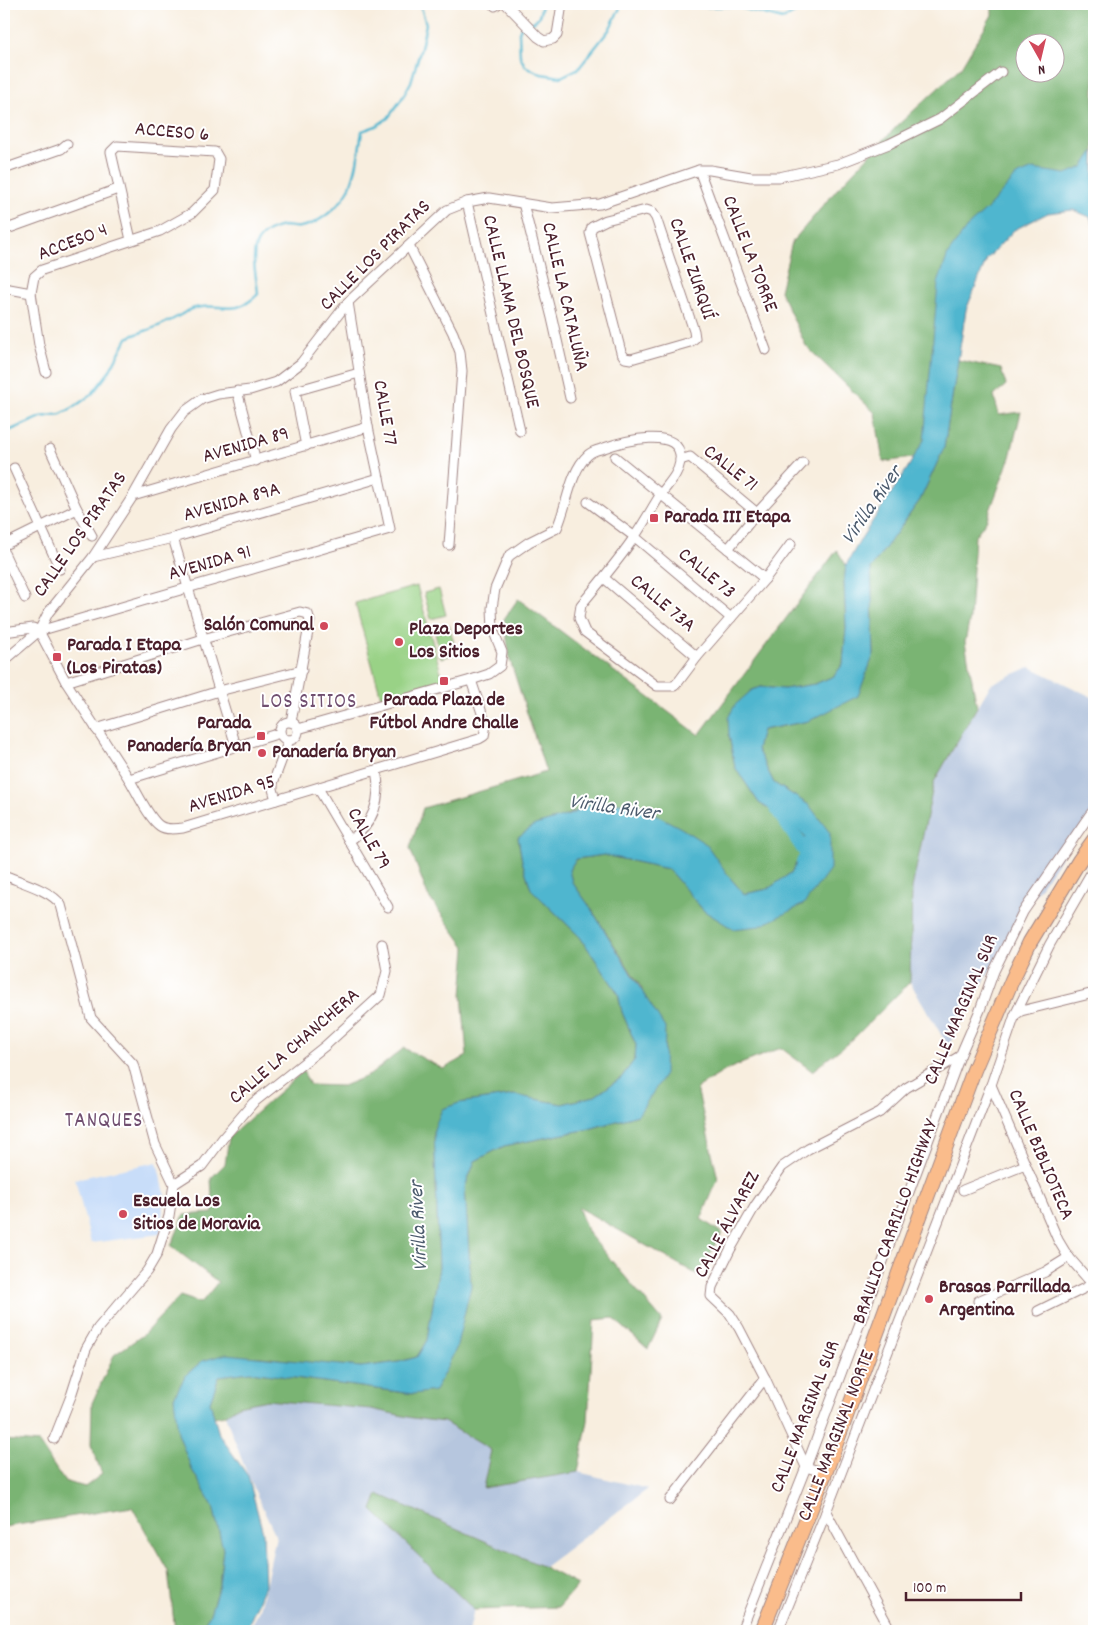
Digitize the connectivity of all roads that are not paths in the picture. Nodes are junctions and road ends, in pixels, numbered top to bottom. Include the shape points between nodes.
1 (506, 4) edge
2 (562, 4) edge
3 (1001, 72) dead end
4 (67, 144) dead end
5 (4, 169) edge
6 (699, 170) junction
7 (118, 189) junction
8 (466, 202) junction
9 (523, 203) junction
10 (600, 204) junction
11 (606, 220) junction
12 (4, 230) edge
13 (131, 240) junction
14 (409, 246) junction
15 (4, 288) edge
16 (31, 293) junction
17 (348, 302) junction
18 (766, 350) dead end
19 (46, 372) dead end
20 (359, 372) junction
21 (237, 391) junction
22 (570, 398) dead end
23 (368, 427) junction
24 (520, 431) dead end
25 (306, 446) junction
26 (50, 449) dead end
27 (615, 457) dead end
28 (680, 460) junction
29 (256, 461) junction
30 (803, 463) dead end
31 (14, 468) dead end
32 (379, 478) junction
33 (661, 494) junction
34 (133, 496) junction
35 (588, 502) dead end
36 (77, 509) junction
37 (757, 513) junction
38 (39, 526) junction
39 (390, 529) joint
40 (92, 536) dead end
41 (635, 537) junction
42 (173, 538) junction
43 (791, 544) dead end
44 (4, 545) edge
45 (449, 545) dead end
46 (728, 549) junction
47 (4, 553) edge
48 (93, 557) junction
49 (60, 569) dead end
50 (604, 578) junction
51 (765, 579) junction
52 (188, 588) junction
53 (25, 598) dead end
54 (731, 618) junction
55 (39, 631) junction
56 (4, 632) edge
57 (203, 639) junction
58 (697, 657) junction
59 (4, 660) edge
60 (302, 670) junction
61 (471, 680) junction
62 (66, 682) junction
63 (219, 691) junction
64 (291, 722) junction
65 (96, 729) junction
66 (298, 729) junction
67 (280, 733) junction
68 (289, 740) junction
69 (236, 746) junction
70 (376, 770) junction
71 (129, 779) junction
72 (318, 788) junction
73 (276, 800) junction
74 (1094, 810) edge
75 (1094, 840) edge
76 (349, 841) junction
77 (1094, 868) edge
78 (4, 875) edge
79 (388, 907) dead end
80 (382, 944) dead end
81 (1094, 993) edge
82 (980, 1010) junction
83 (1015, 1015) junction
84 (996, 1018) junction
85 (960, 1056) junction
86 (991, 1085) junction
87 (1025, 1165) junction
88 (174, 1184) junction
89 (963, 1190) dead end
90 (1069, 1257) junction
91 (1094, 1285) edge
92 (978, 1301) dead end
93 (1038, 1311) dead end
94 (765, 1378) junction
95 (54, 1439) dead end
96 (806, 1467) junction
97 (825, 1473) junction
98 (670, 1500) dead end
99 (826, 1512) junction
100 (741, 1631) edge
101 (762, 1631) edge
102 (778, 1631) edge
103 (891, 1631) edge

1 - 2 street via 544,41 557,35
3 - 6 street, CALLE LOS PIRATAS via 940,119 838,164 779,177 751,178
4 - 5 street via 61,150
6 - 10 street, CALLE LOS PIRATAS
6 - 18 street, CALLE LA TORRE
7 - 12 street
7 - 13 street
7 - 13 street, ACCESO 6 via 110,152 117,146 214,152 219,159 216,190 202,203 160,231
8 - 9 street, CALLE LOS PIRATAS via 489,198
8 - 14 street, CALLE LOS PIRATAS via 447,208
8 - 24 street, CALLE LLAMA DEL BOSQUE
9 - 10 street, CALLE LOS PIRATAS via 552,208
9 - 22 street, CALLE LA CATALUÑA
10 - 11 street
11 - 11 street, CALLE ZURQUÍ via 646,210 652,212 694,331 695,338 690,342 625,358 590,233 592,227
13 - 16 street, ACCESO 4 via 42,270 34,277
14 - 17 street, CALLE LOS PIRATAS
14 - 45 street via 460,352 462,371
15 - 16 street
16 - 19 street, ACCESO 4
17 - 20 street, CALLE 77
17 - 21 street, CALLE LOS PIRATAS via 302,363 276,382
20 - 23 street, CALLE 77
20 - 25 street via 295,391
21 - 29 street
21 - 34 street, CALLE LOS PIRATAS via 202,399 184,412
23 - 25 street, AVENIDA 89
23 - 32 street, CALLE 77
25 - 29 street, AVENIDA 89
26 - 36 street
27 - 33 street
28 - 33 street via 678,472
28 - 37 street, CALLE 71 via 690,457
28 - 61 street via 679,450 674,444 659,438 615,444 588,454 569,488 557,528 509,556 495,589 492,608 494,630 502,652 500,666
29 - 34 street, AVENIDA 89
30 - 37 street
31 - 38 street
32 - 39 street, CALLE 77
32 - 42 street, AVENIDA 89A
33 - 41 street
33 - 46 street
34 - 48 street, CALLE LOS PIRATAS
35 - 41 street, CALLE 73
36 - 38 street
36 - 40 street
37 - 46 street
38 - 44 street
38 - 49 street
39 - 52 street, AVENIDA 91
41 - 50 street
41 - 54 street, CALLE 73
42 - 48 street, AVENIDA 89A
42 - 52 street
43 - 51 street
46 - 51 street
47 - 53 street
48 - 55 street, CALLE LOS PIRATAS via 48,613
50 - 58 street, CALLE 73A
50 - 58 street via 581,606 579,618 585,632 657,686 674,686
51 - 54 street
52 - 55 street, AVENIDA 91
52 - 57 street
54 - 58 street
55 - 56 street via 33,628
55 - 59 street
55 - 62 street, AVENIDA 95
57 - 60 street via 300,612 308,614 310,621
57 - 62 street
57 - 63 street
60 - 63 street
60 - 64 street
61 - 66 street
61 - 70 street, AVENIDA 95 via 486,726 484,736
62 - 65 street, AVENIDA 95
63 - 65 street
63 - 69 street
64 - 66 street
64 - 67 street via 281,726
65 - 71 street, AVENIDA 95
66 - 68 street via 295,738
67 - 68 street
67 - 69 street
68 - 73 street via 273,783
69 - 71 street
70 - 72 street, AVENIDA 95
70 - 76 street via 379,791 374,809 364,829
71 - 73 street, AVENIDA 95 via 153,819 166,828 183,828
72 - 73 street, AVENIDA 95
72 - 76 street, CALLE 79
74 - 82 street, CALLE MARGINAL SUR via 1023,912 994,971
75 - 84 highway, BRAULIO CARRILLO HIGHWAY via 1030,942
76 - 79 street, CALLE 79
77 - 83 street, CALLE MARGINAL NORTE via 1050,944
78 - 88 street via 37,888 61,905 89,1013 93,1022 133,1064 155,1144
80 - 88 street, CALLE LA CHANCHERA via 387,971 381,995 325,1046 253,1103 202,1166
81 - 83 street
82 - 84 street
82 - 85 street, CALLE MARGINAL SUR
83 - 86 street, CALLE MARGINAL NORTE
84 - 97 highway, BRAULIO CARRILLO HIGHWAY
85 - 94 street, CALLE ÁLVAREZ via 906,1088 875,1115 790,1161 777,1173 755,1206 730,1250 711,1296 740,1328
85 - 96 street, CALLE MARGINAL SUR
86 - 87 street, CALLE BIBLIOTECA
86 - 99 street, CALLE MARGINAL NORTE
87 - 89 street
87 - 90 street, CALLE BIBLIOTECA via 1058,1240
88 - 95 street via 169,1216 157,1254 147,1271 98,1328 86,1349
90 - 91 street, CALLE BIBLIOTECA
90 - 92 street via 1045,1272
91 - 93 street
94 - 96 street, CALLE ÁLVAREZ
94 - 98 street
96 - 97 street
96 - 100 street, CALLE MARGINAL SUR
97 - 101 highway, BRAULIO CARRILLO HIGHWAY
99 - 102 street, CALLE MARGINAL NORTE
99 - 103 street

